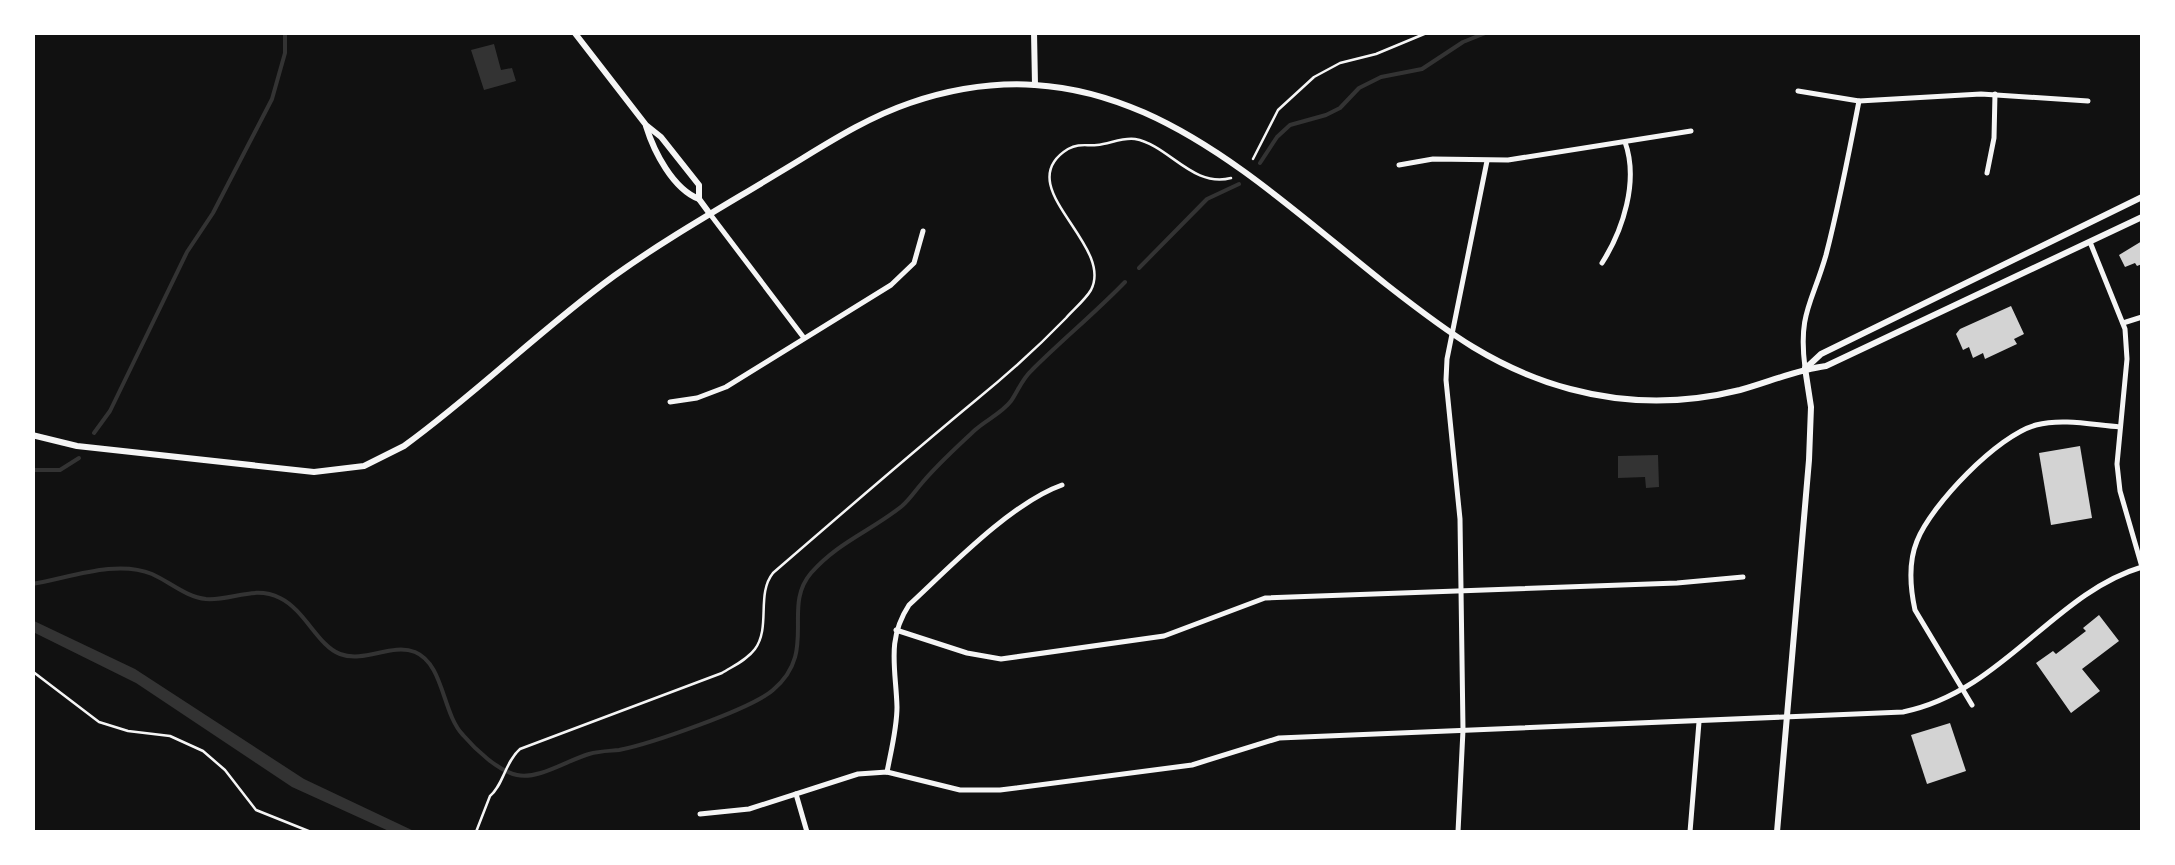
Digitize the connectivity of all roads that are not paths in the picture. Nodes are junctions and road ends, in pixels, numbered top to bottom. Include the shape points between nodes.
1 (574, 32) edge
2 (1034, 32) edge
3 (1035, 86) junction
4 (1798, 91) dead end
5 (1995, 94) junction
6 (2088, 101) dead end
7 (1859, 102) junction
8 (646, 125) junction
9 (1690, 131) dead end
10 (1625, 142) junction
11 (1487, 160) junction
12 (1399, 165) dead end
13 (1987, 173) dead end
14 (2142, 197) edge
15 (699, 199) junction
16 (710, 214) junction
17 (2142, 217) edge
18 (923, 231) dead end
19 (2090, 242) junction
20 (1602, 263) dead end
21 (2142, 317) edge
22 (2123, 322) junction
23 (1450, 334) junction
24 (804, 338) junction
25 (1805, 368) junction
26 (670, 402) dead end
27 (2120, 428) junction
28 (32, 435) edge
29 (1062, 486) dead end
30 (2142, 567) edge
31 (1743, 578) dead end
32 (1459, 592) junction
33 (896, 630) junction
34 (1962, 691) junction
35 (1972, 705) dead end
36 (1788, 717) junction
37 (1699, 722) junction
38 (1463, 730) junction
39 (887, 772) junction
40 (796, 794) junction
41 (700, 814) dead end
42 (807, 832) edge
43 (1458, 832) edge
44 (1690, 832) edge
45 (1777, 832) edge

1 - 8 main road
2 - 3 main road
3 - 16 main road via 976,88 909,103 852,129
3 - 23 main road via 1116,100 1195,136
4 - 7 street
5 - 6 street
5 - 7 street
5 - 13 street
7 - 25 street via 1825,258 1803,321
8 - 15 main road via 698,184
8 - 15 main road via 684,193
9 - 10 street
10 - 11 street
10 - 20 street via 1631,170 1626,199
11 - 12 street
11 - 23 street
14 - 25 main road via 1821,354
15 - 16 main road
16 - 24 street
16 - 28 main road via 586,298 418,436 364,466 294,470
17 - 19 main road
18 - 24 street via 914,263 891,285
19 - 22 street
19 - 25 main road via 1826,366
21 - 22 street
22 - 27 street via 2128,359
23 - 25 main road via 1546,382 1646,401 1712,396
23 - 32 street via 1446,380 1460,519
24 - 26 street via 714,393
25 - 36 main road via 1812,407
27 - 30 street via 2120,491
27 - 34 street via 2055,422 2018,432 1952,492 1923,529 1912,556 1911,592
29 - 33 street via 1014,513 908,604
30 - 34 street via 2094,590
31 - 32 street
32 - 33 street via 1265,598 1164,636 1001,659
32 - 38 street
33 - 39 street via 897,711
34 - 35 street
34 - 36 street via 1903,712
36 - 37 street
36 - 45 main road
37 - 38 street
37 - 44 street
38 - 39 street via 1279,738 1192,765 1000,790 960,790
38 - 43 street
39 - 40 street
40 - 41 street
40 - 42 street

